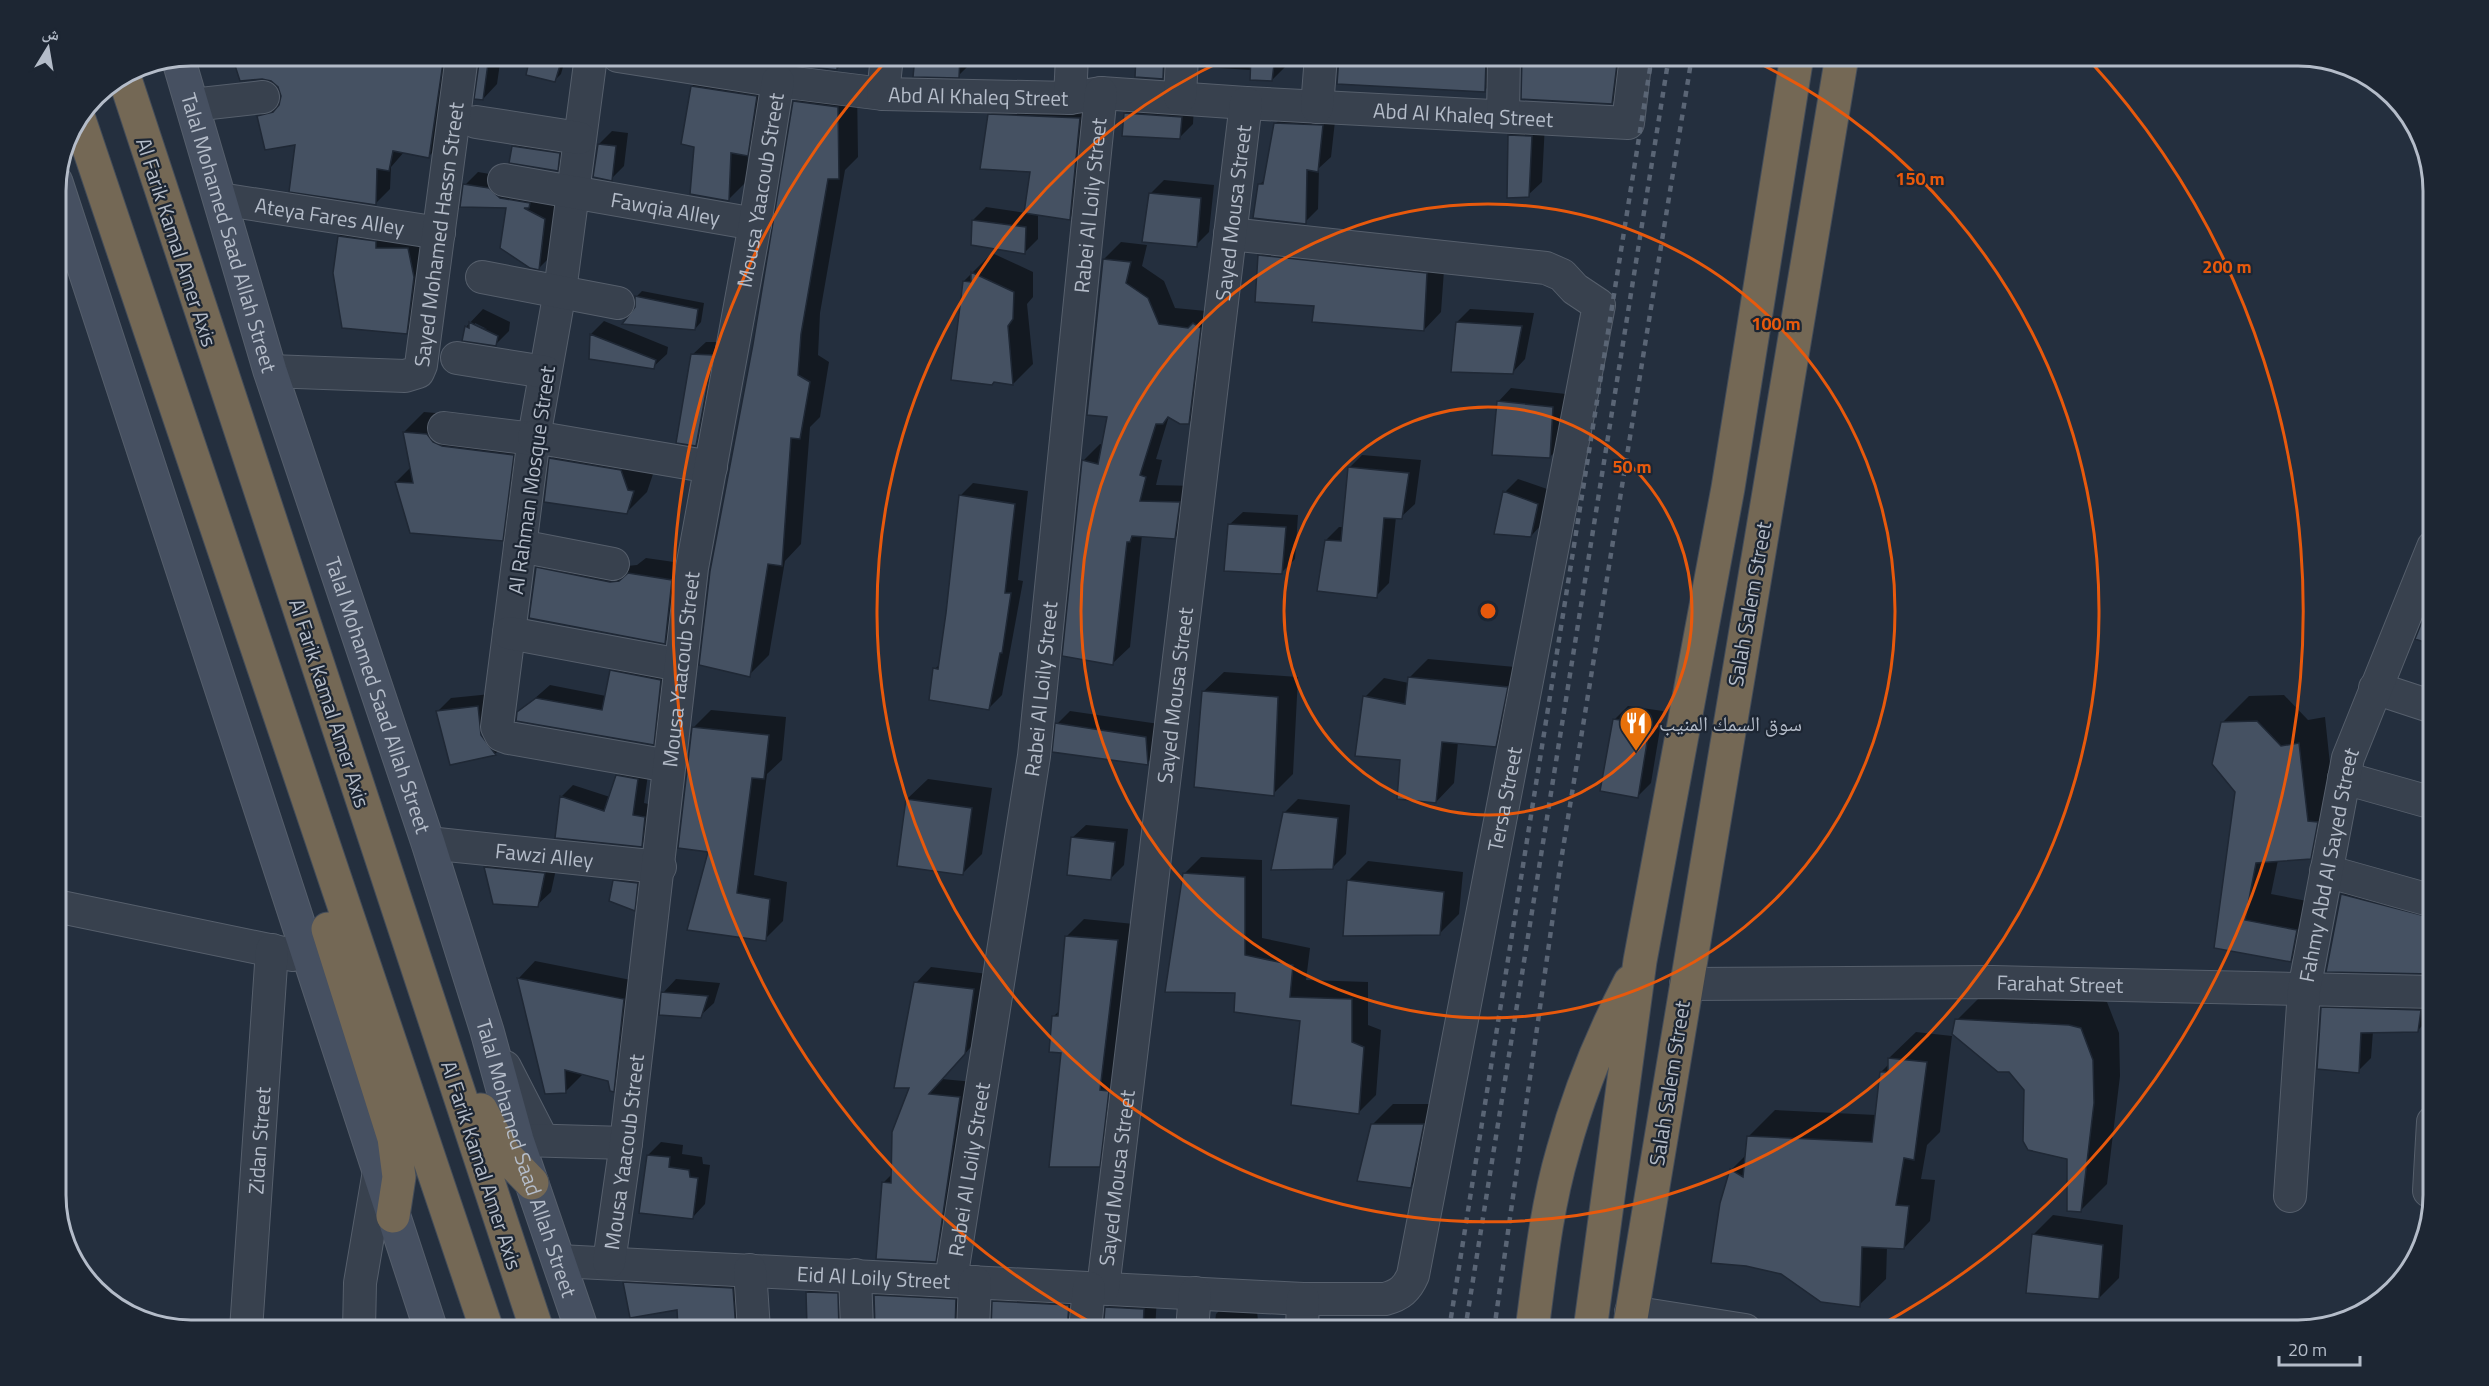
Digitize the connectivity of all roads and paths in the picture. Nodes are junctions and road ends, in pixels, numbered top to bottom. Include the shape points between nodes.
1 (461, 66) edge
2 (590, 66) edge
3 (716, 66) edge
4 (886, 66) edge
5 (1072, 66) edge
6 (1182, 66) edge
7 (1320, 66) edge
8 (1504, 66) edge
9 (1635, 66) edge
10 (1795, 66) edge
11 (1840, 66) edge
12 (181, 67) edge
13 (778, 81) junction
14 (127, 84) edge
15 (1101, 93) junction
16 (883, 94) junction
17 (1180, 96) junction
18 (263, 97) dead end
19 (1070, 98) junction
20 (1246, 103) junction
21 (192, 105) junction
22 (1317, 107) junction
23 (1503, 116) junction
24 (476, 122) dead end
25 (83, 130) edge
26 (579, 138) junction
27 (504, 180) dead end
28 (574, 193) junction
29 (219, 199) junction
30 (66, 213) edge
31 (755, 224) junction
32 (439, 233) junction
33 (1230, 234) junction
34 (1766, 247) junction
35 (1808, 256) junction
36 (482, 277) dead end
37 (560, 291) junction
38 (618, 303) dead end
39 (457, 358) dead end
40 (270, 371) junction
41 (545, 372) junction
42 (444, 428) dead end
43 (534, 438) junction
44 (711, 467) junction
45 (520, 546) junction
46 (613, 564) dead end
47 (2423, 600) edge
48 (509, 633) junction
49 (680, 665) junction
50 (2375, 688) junction
51 (2423, 704) edge
52 (669, 766) junction
53 (2344, 778) junction
54 (2423, 800) edge
55 (368, 819) junction
56 (316, 824) junction
57 (428, 843) junction
58 (660, 867) junction
59 (2326, 871) junction
60 (2423, 898) edge
61 (66, 908) edge
62 (272, 950) junction
63 (308, 959) junction
64 (1640, 962) junction
65 (1686, 984) junction
66 (2304, 990) junction
67 (2423, 992) edge
68 (530, 1139) junction
69 (626, 1143) junction
70 (379, 1171) junction
71 (532, 1184) junction
72 (2290, 1196) dead end
73 (393, 1216) junction
74 (559, 1261) junction
75 (609, 1262) junction
76 (750, 1270) junction
77 (855, 1275) junction
78 (963, 1281) junction
79 (1096, 1288) junction
80 (1403, 1291) joint
81 (1195, 1293) junction
82 (1303, 1299) junction
83 (247, 1320) edge
84 (359, 1320) edge
85 (427, 1320) edge
86 (484, 1320) edge
87 (534, 1320) edge
88 (579, 1320) edge
89 (753, 1320) edge
90 (857, 1320) edge
91 (971, 1320) edge
92 (1088, 1320) edge
93 (1193, 1320) edge
94 (1302, 1320) edge
95 (1533, 1320) edge
96 (1591, 1320) edge
97 (1630, 1320) edge

1 - 32 street, Sayed Mohamed Hassn Street
2 - 26 street, Al Rahman Mosque Street
3 - 13 street, Abd Al Khaleq Street
4 - 16 street
5 - 19 street
6 - 17 street
7 - 22 street
8 - 23 street
9 - 23 street, Abd Al Khaleq Street via 1628,123
10 - 34 highway, Salah Salem Street
11 - 35 highway, Salah Salem Street
12 - 21 main road, Talal Mohamed Saad Allah Street
13 - 16 street, Abd Al Khaleq Street
13 - 31 street, Mousa Yaacoub Street
14 - 55 highway, Al Farik Kamal Amer Axis
15 - 17 street, Abd Al Khaleq Street
15 - 19 street, Abd Al Khaleq Street
15 - 78 street, Rabei Al Loily Street via 1034,756
16 - 19 street, Abd Al Khaleq Street
17 - 20 street, Abd Al Khaleq Street
18 - 21 street
20 - 22 street, Abd Al Khaleq Street
20 - 33 street, Sayed Mousa Street
21 - 29 main road, Talal Mohamed Saad Allah Street
22 - 23 street, Abd Al Khaleq Street
24 - 26 street
25 - 56 highway
26 - 28 street, Al Rahman Mosque Street
27 - 28 street, Fawqia Alley
28 - 31 street, Fawqia Alley
28 - 37 street, Al Rahman Mosque Street
29 - 32 street, Ateya Fares Alley
29 - 40 main road, Talal Mohamed Saad Allah Street
30 - 63 main road
31 - 44 street, Mousa Yaacoub Street
32 - 40 street, Sayed Mohamed Hassn Street via 418,372 405,376
33 - 79 street, Sayed Mousa Street
33 - 80 street, Tersa Street via 1546,267 1599,305 1413,1275
34 - 35 highway
34 - 64 highway, Salah Salem Street via 1728,488
35 - 65 highway, Salah Salem Street
36 - 37 street
37 - 38 street
37 - 41 street, Al Rahman Mosque Street
39 - 41 street
40 - 57 main road, Talal Mohamed Saad Allah Street
41 - 43 street, Al Rahman Mosque Street
42 - 43 street
43 - 44 street
43 - 45 street, Al Rahman Mosque Street
44 - 49 street, Mousa Yaacoub Street via 692,568
45 - 46 street
45 - 48 street, Al Rahman Mosque Street
47 - 50 street, Fahmy Abd Al Sayed Street
48 - 49 street
48 - 52 street, Al Rahman Mosque Street via 497,723 501,735
49 - 52 street, Mousa Yaacoub Street
50 - 51 street
50 - 53 street, Fahmy Abd Al Sayed Street via 2351,745
52 - 58 street, Mousa Yaacoub Street
53 - 54 street
53 - 59 street, Fahmy Abd Al Sayed Street
55 - 71 highway via 397,866 484,1118 504,1154
55 - 87 highway, Al Farik Kamal Amer Axis
56 - 73 highway via 316,891 394,1138 399,1177
56 - 86 highway
57 - 58 street, Fawzi Alley
57 - 68 main road, Talal Mohamed Saad Allah Street via 487,1031
58 - 69 street, Mousa Yaacoub Street
59 - 60 street
59 - 66 street, Fahmy Abd Al Sayed Street
61 - 62 street
62 - 63 street
62 - 83 street, Zidan Street
63 - 70 main road
64 - 95 highway via 1583,1086 1562,1152 1547,1219
64 - 96 highway, Salah Salem Street
65 - 66 street, Farahat Street via 1994,982
65 - 97 highway, Salah Salem Street
66 - 67 street, Farahat Street
66 - 72 street, Fahmy Abd Al Sayed Street
68 - 69 street
68 - 71 main road, Talal Mohamed Saad Allah Street
69 - 75 street, Mousa Yaacoub Street
70 - 73 main road
70 - 84 street via 360,1283
71 - 74 main road, Talal Mohamed Saad Allah Street
73 - 85 main road
74 - 75 street, Eid Al Loily Street
74 - 88 main road, Talal Mohamed Saad Allah Street
75 - 76 street, Eid Al Loily Street
76 - 77 street, Eid Al Loily Street
76 - 89 street
77 - 78 street, Eid Al Loily Street
77 - 90 street
78 - 79 street, Eid Al Loily Street
78 - 91 street, Rabei Al Loily Street
79 - 81 street, Eid Al Loily Street
79 - 92 street, Sayed Mousa Street
80 - 82 street, Eid Al Loily Street via 1385,1299
81 - 82 street, Eid Al Loily Street
81 - 93 street
82 - 94 street

